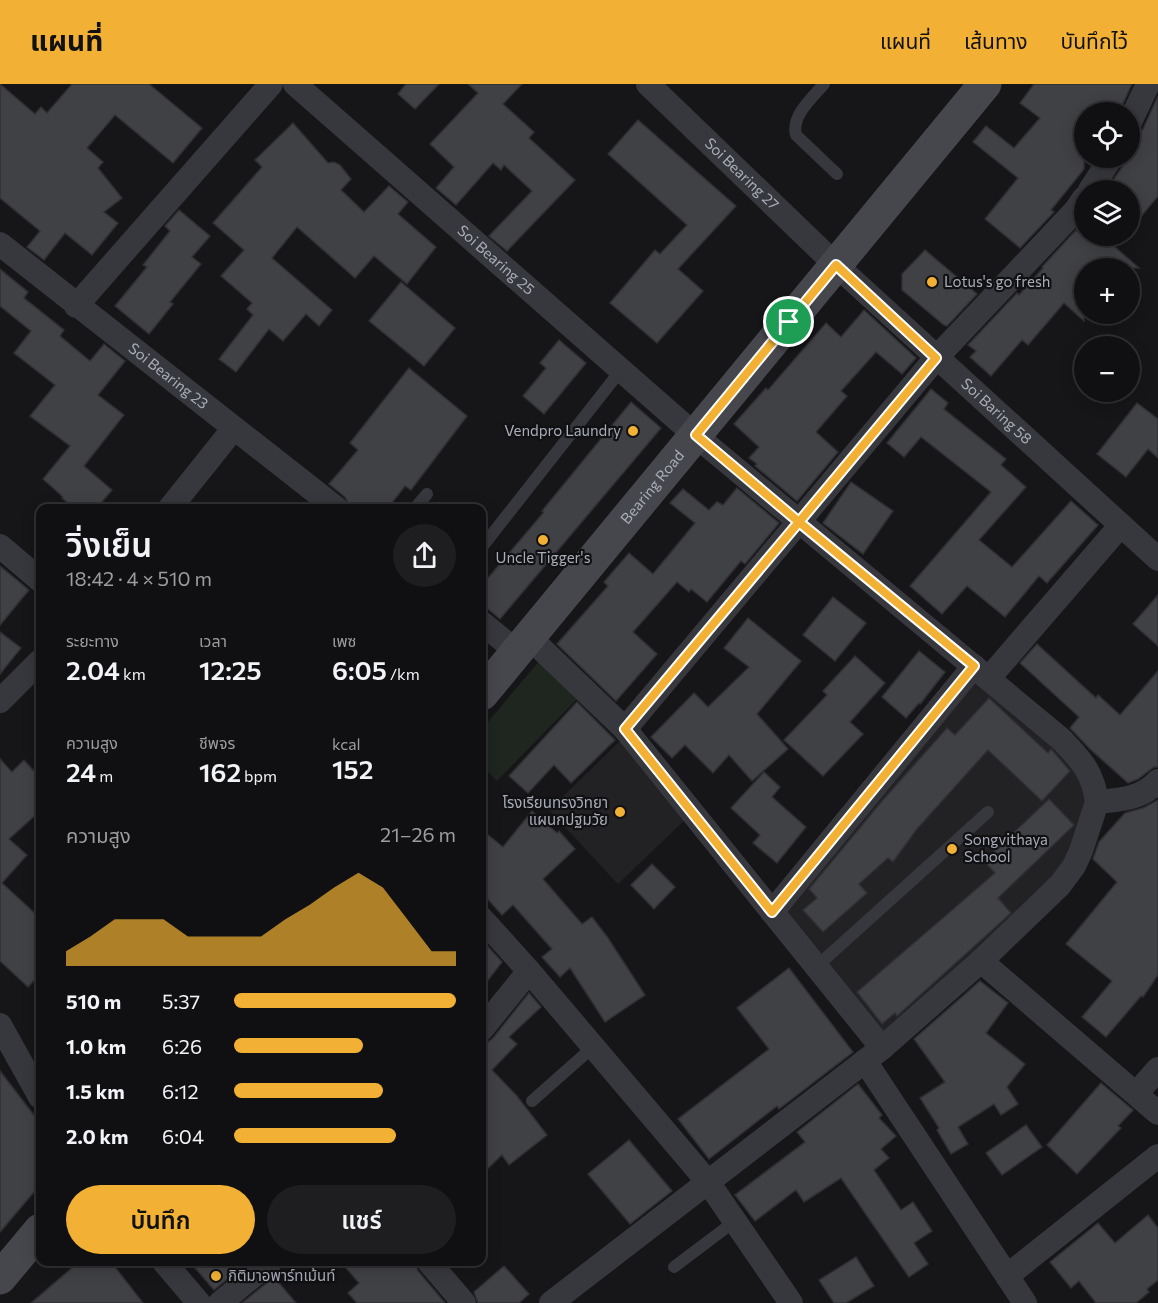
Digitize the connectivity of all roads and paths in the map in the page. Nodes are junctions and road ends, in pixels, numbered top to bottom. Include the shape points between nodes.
1 (271, 84) edge
2 (296, 84) edge
3 (648, 84) edge
4 (824, 84) edge
5 (985, 84) edge
6 (1148, 84) edge
7 (1139, 102) edge
8 (837, 174) dead end
9 (1074, 212) edge
10 (0, 244) edge
11 (836, 265) junction
12 (76, 306) junction
13 (936, 358) junction
14 (621, 370) junction
15 (234, 428) junction
16 (696, 435) junction
17 (427, 495) dead end
18 (173, 504) edge
19 (331, 504) edge
20 (419, 504) edge
21 (799, 522) junction
22 (1121, 525) junction
23 (486, 542) edge
24 (0, 546) edge
25 (1158, 560) edge
26 (36, 577) edge
27 (486, 625) edge
28 (523, 644) junction
29 (36, 665) edge
30 (981, 672) junction
31 (486, 689) edge
32 (0, 700) edge
33 (625, 729) junction
34 (1158, 781) edge
35 (1097, 802) junction
36 (988, 812) dead end
37 (772, 912) junction
38 (486, 923) edge
39 (981, 961) junction
40 (816, 967) junction
41 (529, 970) junction
42 (486, 1024) edge
43 (0, 1025) edge
44 (593, 1047) junction
45 (874, 1054) junction
46 (1158, 1069) edge
47 (36, 1090) edge
48 (1137, 1093) junction
49 (532, 1101) dead end
50 (1158, 1113) edge
51 (1158, 1156) edge
52 (708, 1182) junction
53 (735, 1221) junction
54 (36, 1235) edge
55 (167, 1266) edge
56 (265, 1266) edge
57 (432, 1266) edge
58 (674, 1267) dead end
59 (1007, 1276) junction
60 (0, 1278) edge
61 (199, 1303) edge
62 (220, 1303) edge
63 (464, 1303) edge
64 (550, 1303) edge
65 (791, 1303) edge
66 (1025, 1303) edge

1 - 12 street
2 - 14 street, Soi Bearing 25
3 - 11 street, Soi Bearing 27
4 - 8 lane via 797,117 794,127 796,135
5 - 11 main road, Bearing Road
6 - 7 street
9 - 13 street
10 - 12 street, Soi Bearing 23
11 - 13 street, Soi Baring 58
11 - 16 main road, Bearing Road
12 - 15 street, Soi Bearing 23
13 - 21 street
13 - 22 street, Soi Baring 58
14 - 16 street, Soi Bearing 25
14 - 23 lane
15 - 18 street
15 - 19 street, Soi Bearing 23
16 - 21 street, Soi Bearing 25
16 - 28 main road, Bearing Road
17 - 20 lane
21 - 30 street, Soi Bearing 25
21 - 33 street
22 - 25 street, Soi Baring 58
22 - 30 street
24 - 26 street
27 - 28 street
28 - 31 main road, Bearing Road
28 - 33 street
29 - 32 street
30 - 35 street, Soi Bearing 25 via 1079,758 1090,773
30 - 37 street
33 - 37 street
34 - 35 street via 1133,797
35 - 39 street via 1074,866 1060,885
36 - 40 lane
37 - 40 street
38 - 41 street
39 - 45 street
39 - 48 street
40 - 45 street
41 - 42 street
41 - 44 street
43 - 47 street
44 - 49 lane
44 - 52 street
45 - 52 street
45 - 59 street
46 - 48 street
48 - 50 street
51 - 59 street
52 - 53 street
52 - 64 street
53 - 58 lane
53 - 65 street
54 - 60 main road
55 - 61 street
56 - 62 street
57 - 63 street
59 - 66 street

